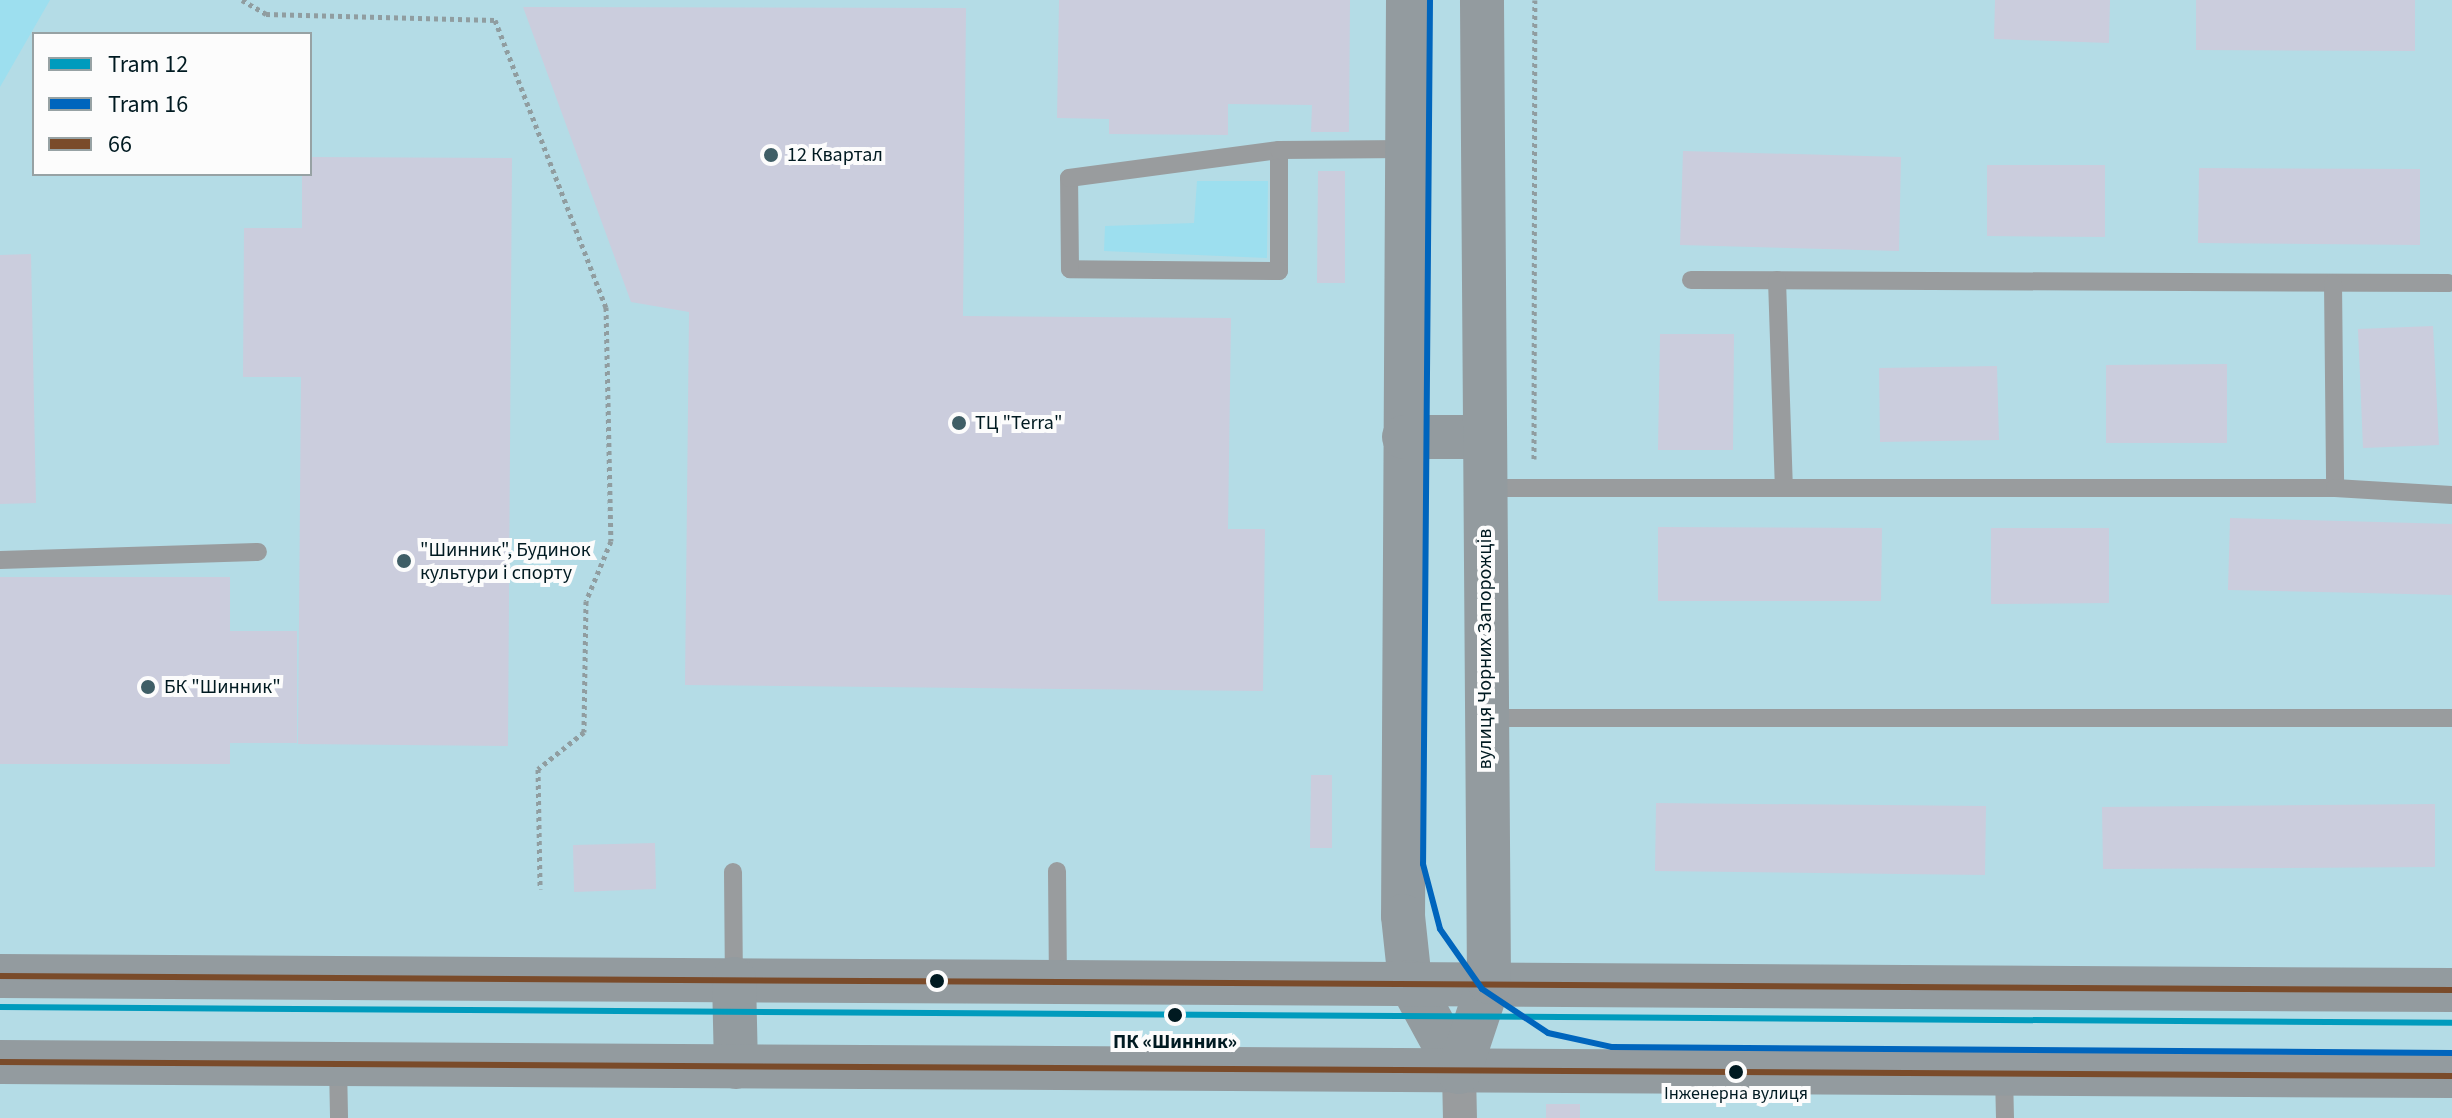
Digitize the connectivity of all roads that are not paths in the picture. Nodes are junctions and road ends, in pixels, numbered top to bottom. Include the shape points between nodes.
1 (1408, 0) edge
2 (1482, 0) edge
3 (1407, 149) junction
4 (1279, 150) junction
5 (1691, 280) dead end
6 (1777, 280) junction
7 (2333, 283) junction
8 (2448, 283) dead end
9 (1404, 437) junction
10 (1483, 437) junction
11 (1784, 486) junction
12 (1483, 488) junction
13 (2335, 488) junction
14 (2452, 495) edge
15 (258, 552) dead end
16 (0, 560) edge
17 (1486, 718) junction
18 (2452, 718) edge
19 (1057, 871) dead end
20 (733, 872) dead end
21 (0, 976) edge
22 (734, 979) junction
23 (1058, 980) junction
24 (1410, 982) junction
25 (1489, 982) junction
26 (2452, 990) edge
27 (0, 1062) edge
28 (338, 1064) junction
29 (736, 1067) junction
30 (1459, 1072) junction
31 (2004, 1074) junction
32 (2452, 1076) edge
33 (339, 1118) edge
34 (1460, 1118) edge
35 (2005, 1118) edge

1 - 3 main road
2 - 10 main road, вулиця Чорних Запорожців
3 - 4 lane
3 - 9 main road
4 - 4 lane via 1279,271 1070,269 1069,178
5 - 6 lane
6 - 7 lane
6 - 11 lane
7 - 8 lane
7 - 13 lane
9 - 10 main road
9 - 24 main road via 1403,880
10 - 12 main road, вулиця Чорних Запорожців
11 - 12 lane
11 - 13 lane
12 - 17 main road, вулиця Чорних Запорожців
13 - 14 lane
15 - 16 lane
17 - 18 lane
17 - 25 main road, вулиця Чорних Запорожців
19 - 23 lane
20 - 22 lane
21 - 22 main road
22 - 23 main road
22 - 29 main road
23 - 24 main road
24 - 25 main road
24 - 30 main road
25 - 26 main road
25 - 30 main road, вулиця Чорних Запорожців
27 - 28 main road
28 - 29 main road
28 - 33 lane
29 - 30 main road
30 - 31 main road
30 - 34 street
31 - 32 main road
31 - 35 lane

